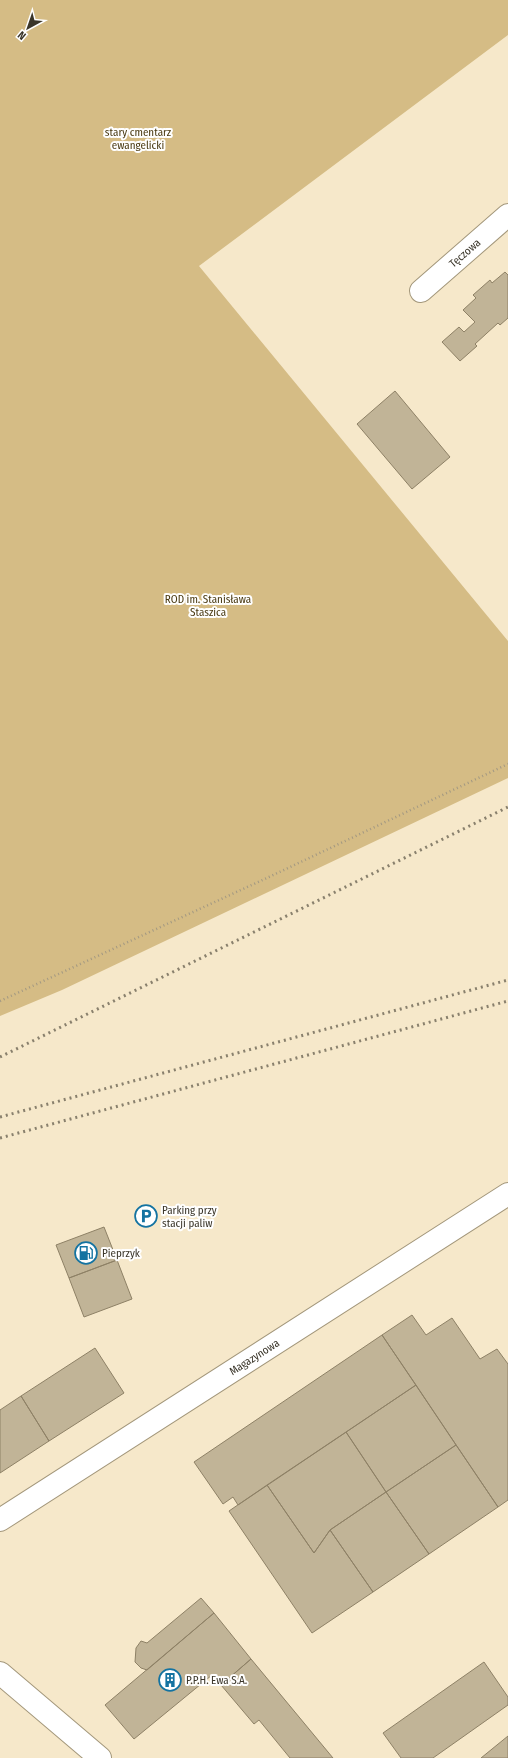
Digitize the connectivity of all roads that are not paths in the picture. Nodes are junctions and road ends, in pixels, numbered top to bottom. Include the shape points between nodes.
1 (508, 215) edge
2 (421, 291) dead end
3 (508, 1194) edge
4 (0, 1520) edge
5 (0, 1673) edge
6 (100, 1758) edge

1 - 2 street, Tęczowa
3 - 4 street, Magazynowa
5 - 6 street

